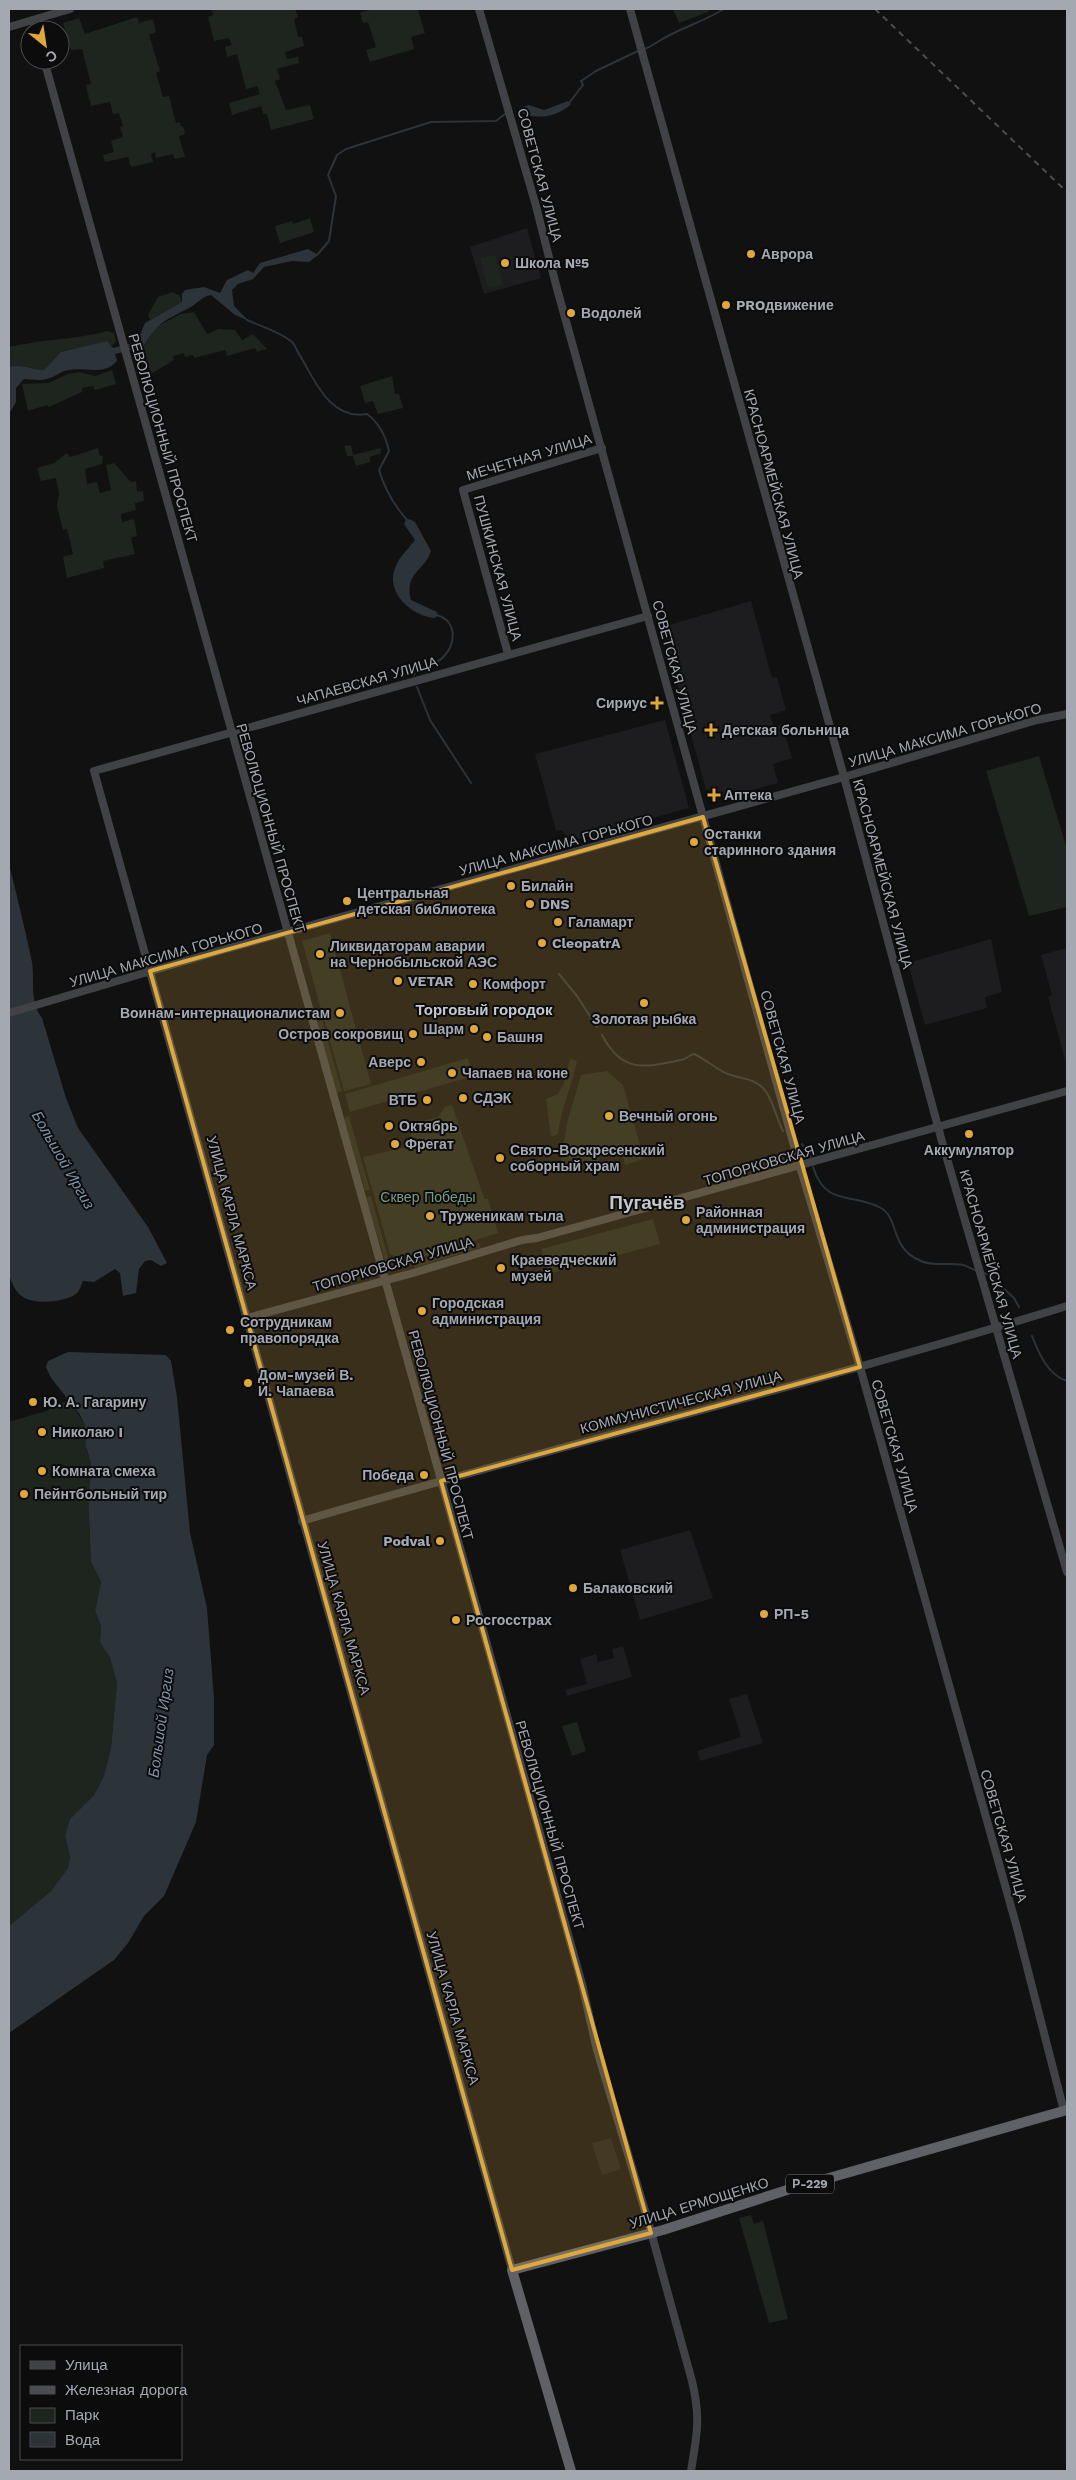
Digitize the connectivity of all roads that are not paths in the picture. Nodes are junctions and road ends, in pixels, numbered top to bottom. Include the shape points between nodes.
1 (70, 9) edge
2 (479, 9) edge
3 (630, 9) edge
4 (33, 20) edge
5 (47, 70) edge
6 (602, 448) junction
7 (463, 490) joint
8 (648, 616) junction
9 (508, 654) junction
10 (1067, 714) edge
11 (232, 733) junction
12 (94, 771) joint
13 (844, 777) junction
14 (703, 817) junction
15 (288, 932) junction
16 (150, 971) junction
17 (9, 1013) edge
18 (1067, 1091) edge
19 (938, 1127) junction
20 (801, 1167) junction
21 (386, 1281) junction
22 (1067, 1306) edge
23 (247, 1318) junction
24 (997, 1328) junction
25 (860, 1367) junction
26 (441, 1481) junction
27 (302, 1521) junction
28 (1067, 1572) edge
29 (1065, 2111) edge
30 (651, 2233) junction
31 (512, 2270) junction
32 (571, 2471) edge
33 (691, 2471) edge

1 - 4 street
2 - 6 street, СОВЕТСКАЯ УЛИЦА
3 - 13 street, КРАСНОАРМЕЙСКАЯ УЛИЦА
5 - 11 street, РЕВОЛЮЦИОННЫЙ ПРОСПЕКТ
6 - 7 street, МЕЧЕТНАЯ УЛИЦА
6 - 8 street, СОВЕТСКАЯ УЛИЦА
7 - 9 street, ПУШКИНСКАЯ УЛИЦА
8 - 9 street, ЧАПАЕВСКАЯ УЛИЦА
8 - 14 street, СОВЕТСКАЯ УЛИЦА
9 - 11 street, ЧАПАЕВСКАЯ УЛИЦА
10 - 13 street, УЛИЦА МАКСИМА ГОРЬКОГО
11 - 12 street, ЧАПАЕВСКАЯ УЛИЦА
11 - 15 street, РЕВОЛЮЦИОННЫЙ ПРОСПЕКТ
12 - 16 street, УЛИЦА КАРЛА МАРКСА
13 - 14 street, УЛИЦА МАКСИМА ГОРЬКОГО
13 - 19 street, КРАСНОАРМЕЙСКАЯ УЛИЦА
14 - 15 street, УЛИЦА МАКСИМА ГОРЬКОГО
14 - 20 street, СОВЕТСКАЯ УЛИЦА
15 - 16 street, УЛИЦА МАКСИМА ГОРЬКОГО
15 - 21 street, РЕВОЛЮЦИОННЫЙ ПРОСПЕКТ
16 - 17 street, УЛИЦА МАКСИМА ГОРЬКОГО
16 - 23 street, УЛИЦА КАРЛА МАРКСА
18 - 19 street, ТОПОРКОВСКАЯ УЛИЦА
19 - 20 street, ТОПОРКОВСКАЯ УЛИЦА
19 - 24 street, КРАСНОАРМЕЙСКАЯ УЛИЦА
20 - 21 street, ТОПОРКОВСКАЯ УЛИЦА via 497,1247
20 - 25 street, СОВЕТСКАЯ УЛИЦА
21 - 23 street, ТОПОРКОВСКАЯ УЛИЦА
21 - 26 street, РЕВОЛЮЦИОННЫЙ ПРОСПЕКТ
22 - 24 street, КОММУНИСТИЧЕСКАЯ УЛИЦА
23 - 27 street, УЛИЦА КАРЛА МАРКСА
24 - 25 street, КОММУНИСТИЧЕСКАЯ УЛИЦА
24 - 28 street, КРАСНОАРМЕЙСКАЯ УЛИЦА
25 - 26 street, КОММУНИСТИЧЕСКАЯ УЛИЦА
25 - 29 street, СОВЕТСКАЯ УЛИЦА
26 - 27 street, КОММУНИСТИЧЕСКАЯ УЛИЦА
26 - 30 street, РЕВОЛЮЦИОННЫЙ ПРОСПЕКТ via 582,1984 597,2050
27 - 31 street, УЛИЦА КАРЛА МАРКСА
29 - 30 highway, УЛИЦА ЕРМОЩЕНКО / Р-229 via 787,2190
30 - 31 highway, УЛИЦА ЕРМОЩЕНКО / Р-229
30 - 33 street, РЕВОЛЮЦИОННЫЙ ПРОСПЕКТ via 698,2407 699,2428
31 - 32 highway, УЛИЦА КАРЛА МАРКСА

